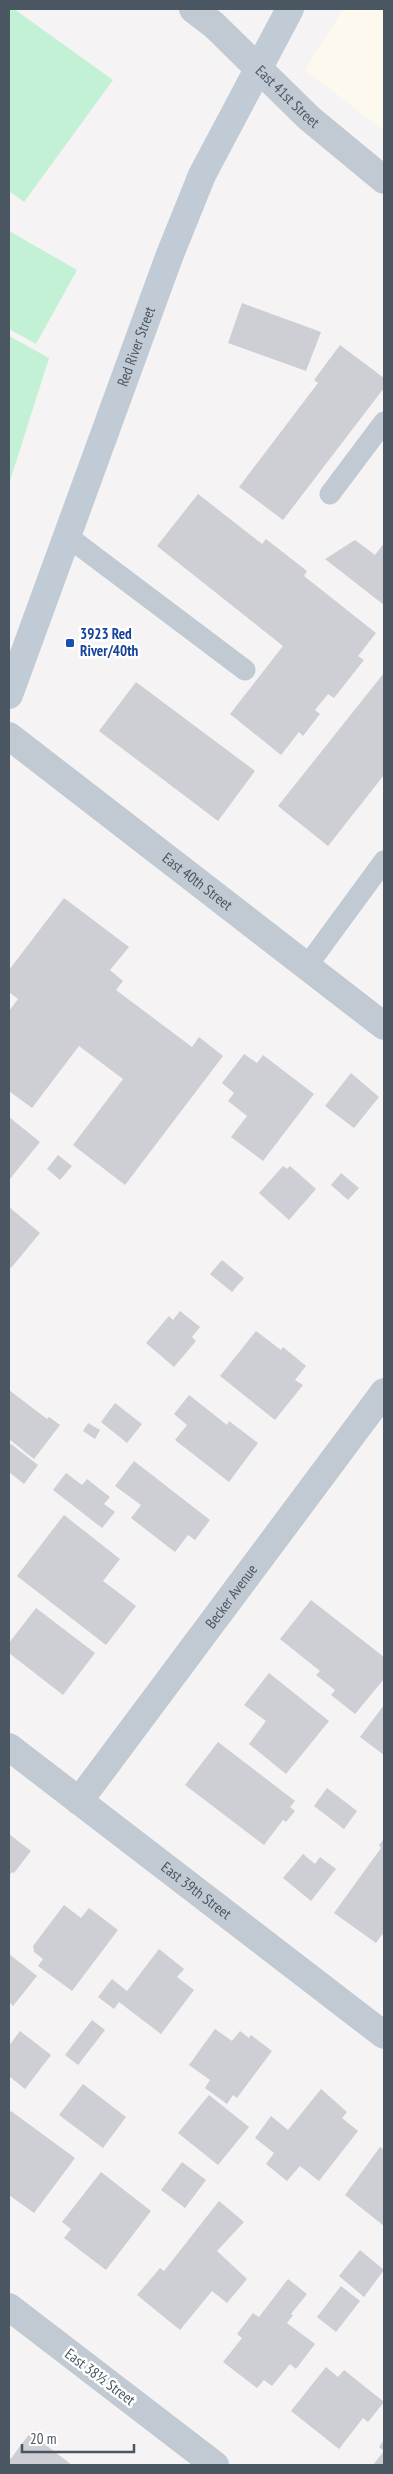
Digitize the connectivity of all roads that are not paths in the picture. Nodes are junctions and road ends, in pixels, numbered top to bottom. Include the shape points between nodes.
1 (193, 9) edge
2 (290, 9) edge
3 (259, 69) junction
4 (384, 180) edge
5 (384, 422) edge
6 (330, 494) dead end
7 (67, 536) junction
8 (245, 670) dead end
9 (9, 695) edge
10 (9, 736) edge
11 (384, 861) edge
12 (307, 966) junction
13 (384, 1026) edge
14 (384, 1392) edge
15 (9, 1747) edge
16 (79, 1801) junction
17 (384, 2035) edge
18 (9, 2307) edge
19 (216, 2465) edge

1 - 3 street, East 41st Street
2 - 3 main road, Red River Street
3 - 4 street, East 41st Street via 309,118
3 - 7 main road, Red River Street via 202,175 176,238
5 - 6 lane
7 - 8 lane
7 - 9 main road, Red River Street
10 - 12 street, East 40th Street
11 - 12 lane
12 - 13 street, East 40th Street
14 - 16 street, Becker Avenue
15 - 16 street, East 39th Street
16 - 17 street, East 39th Street
18 - 19 street, East 38½ Street

